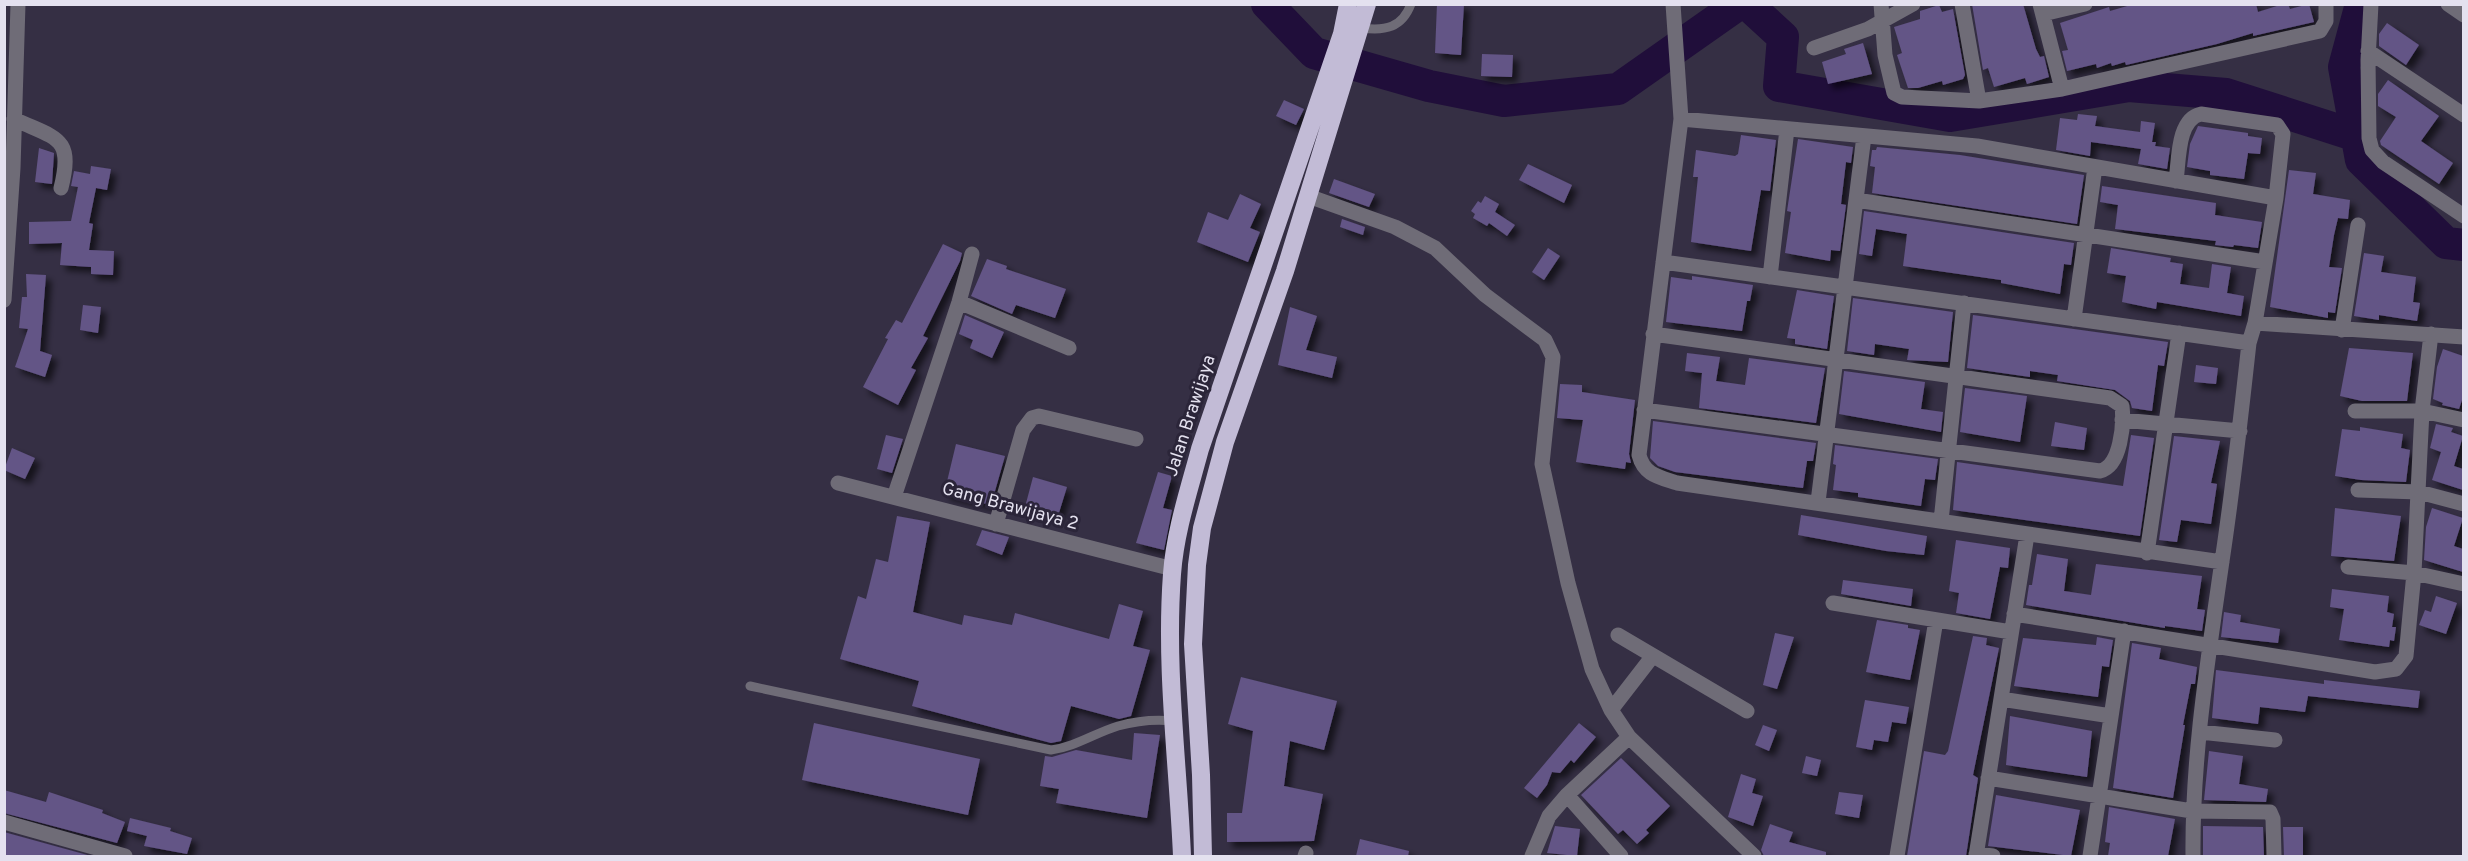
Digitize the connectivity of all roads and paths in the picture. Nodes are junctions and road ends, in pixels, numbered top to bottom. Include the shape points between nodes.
1 (18, 4) edge
2 (1348, 4) edge
3 (1367, 4) edge
4 (1411, 4) edge
5 (1881, 4) edge
6 (1912, 4) edge
7 (1962, 4) edge
8 (2085, 4) edge
9 (2326, 4) edge
10 (2371, 4) edge
11 (2448, 4) edge
12 (1673, 7) edge
13 (2041, 9) edge
14 (2463, 15) edge
15 (1883, 22) junction
16 (1354, 34) junction
17 (1814, 48) dead end
18 (2368, 51) junction
19 (2062, 89) junction
20 (1330, 95) junction
21 (1979, 101) junction
22 (2463, 115) edge
23 (14, 119) junction
24 (1681, 119) junction
25 (1786, 129) junction
26 (1864, 136) junction
27 (2095, 167) junction
28 (2176, 181) junction
29 (8, 185) edge
30 (61, 188) dead end
31 (1308, 196) junction
32 (2276, 198) junction
33 (1856, 200) junction
34 (2463, 216) edge
35 (2358, 225) dead end
36 (2086, 234) junction
37 (6, 252) edge
38 (972, 254) dead end
39 (1663, 262) junction
40 (2265, 262) junction
41 (1770, 277) junction
42 (1845, 287) junction
43 (4, 300) edge
44 (959, 302) junction
45 (1964, 303) junction
46 (2074, 319) junction
47 (2255, 323) junction
48 (2342, 330) junction
49 (2179, 333) junction
50 (1653, 334) junction
51 (2431, 334) junction
52 (2463, 337) edge
53 (2249, 343) junction
54 (1069, 348) dead end
55 (1836, 359) junction
56 (1956, 376) junction
57 (1644, 410) junction
58 (2355, 411) dead end
59 (2422, 411) junction
60 (2122, 420) junction
61 (2463, 420) edge
62 (2165, 425) junction
63 (2240, 431) junction
64 (1826, 434) junction
65 (1136, 440) dead end
66 (1948, 450) junction
67 (838, 483) dead end
68 (2358, 490) dead end
69 (2419, 492) junction
70 (894, 497) junction
71 (1818, 502) junction
72 (2463, 504) edge
73 (1941, 521) junction
74 (996, 524) junction
75 (2027, 534) junction
76 (2147, 553) junction
77 (2222, 562) junction
78 (2348, 567) dead end
79 (1173, 570) junction
80 (2414, 573) junction
81 (2463, 584) edge
82 (1833, 603) dead end
83 (2014, 614) junction
84 (1936, 620) junction
85 (2124, 631) junction
86 (2011, 632) junction
87 (1618, 635) dead end
88 (2209, 643) junction
89 (1653, 657) junction
90 (750, 686) dead end
91 (2001, 699) junction
92 (1611, 710) junction
93 (1747, 711) dead end
94 (2111, 716) junction
95 (1175, 721) junction
96 (2200, 732) junction
97 (1629, 737) junction
98 (2275, 740) dead end
99 (1988, 778) junction
100 (1567, 795) junction
101 (2099, 795) junction
102 (2192, 811) junction
103 (4, 822) edge
104 (1976, 855) edge
105 (125, 856) edge
106 (1182, 856) edge
107 (1203, 856) edge
108 (1532, 856) edge
109 (1621, 856) edge
110 (1754, 856) edge
111 (1897, 856) edge
112 (1993, 856) edge
113 (2090, 856) edge
114 (2193, 856) edge
115 (2274, 856) edge

1 - 23 street
2 - 16 highway, Jalan Brawijaya
3 - 16 highway, Jalan Brawijaya
4 - 16 lane via 1407,15 1393,27
5 - 15 street
6 - 15 street
7 - 21 street
8 - 13 street
9 - 19 street via 2326,21 2320,31
10 - 18 street
11 - 14 street
12 - 24 street
13 - 19 street
15 - 17 street
15 - 21 street via 1885,54 1896,95
16 - 20 highway, Jalan Brawijaya
18 - 22 street
18 - 34 street via 2372,150 2383,162
19 - 21 street
20 - 31 highway, Jalan Brawijaya
20 - 79 highway, Jalan Brawijaya via 1200,449
23 - 29 street
23 - 30 street via 64,147 68,158
24 - 25 street
24 - 39 street
25 - 26 street
25 - 41 street
26 - 27 street via 1977,146
26 - 33 street
27 - 28 street
27 - 36 street
28 - 32 street
28 - 32 street via 2185,125 2193,116 2277,125 2283,140
29 - 37 street
31 - 92 street via 1395,226 1435,248 1485,296 1534,330 1549,347 1553,357 1542,464 1589,659
31 - 107 highway, Jalan Brawijaya via 1286,271 1225,442 1202,528 1193,644
32 - 40 street
33 - 36 street
33 - 42 street
35 - 48 street
36 - 40 street
36 - 46 street
37 - 43 street
38 - 44 street
39 - 41 street
39 - 50 street
40 - 47 street
41 - 42 street
42 - 45 street
42 - 55 street
44 - 54 street
44 - 70 street
45 - 46 street
45 - 56 street
46 - 49 street
47 - 48 street
47 - 53 street
48 - 51 street
49 - 53 street
49 - 62 street
50 - 55 street
50 - 57 street
51 - 52 street
51 - 59 street
53 - 63 street
55 - 56 street
55 - 64 street
56 - 60 street via 2110,398 2122,406
56 - 66 street
57 - 64 street
57 - 71 street via 1639,455 1642,466 1653,475 1677,483
58 - 59 street
59 - 61 street
59 - 69 street
60 - 62 street
60 - 66 street via 2115,460 2108,470
62 - 63 street
62 - 76 street
63 - 77 street
64 - 66 street
64 - 71 street
65 - 74 street via 1039,416 1032,418 1023,430
66 - 73 street
67 - 70 street, Gang Brawijaya 2
68 - 69 street
69 - 72 street
69 - 80 street
70 - 74 street, Gang Brawijaya 2
71 - 73 street
73 - 75 street
74 - 79 street, Gang Brawijaya 2
75 - 76 street
75 - 83 street
76 - 77 street
77 - 88 street
78 - 80 street
79 - 95 highway, Jalan Brawijaya via 1170,630
80 - 81 street
80 - 88 street via 2406,656 2402,664 2389,671 2375,672
82 - 84 street
83 - 85 street
83 - 86 street
84 - 86 street
84 - 111 street
85 - 88 street
85 - 94 street
86 - 91 street
87 - 89 street
88 - 96 street
89 - 92 street
89 - 93 street
90 - 95 lane via 1051,750 1118,726
91 - 94 street
91 - 99 street
92 - 97 street
94 - 101 street
95 - 106 highway, Jalan Brawijaya
96 - 98 street
96 - 102 street
97 - 100 street
97 - 110 street
99 - 101 street
99 - 104 street
100 - 108 street via 1549,816
100 - 109 street
101 - 102 street
101 - 113 street
102 - 114 street
102 - 115 street via 2270,812
103 - 105 street
104 - 112 street

